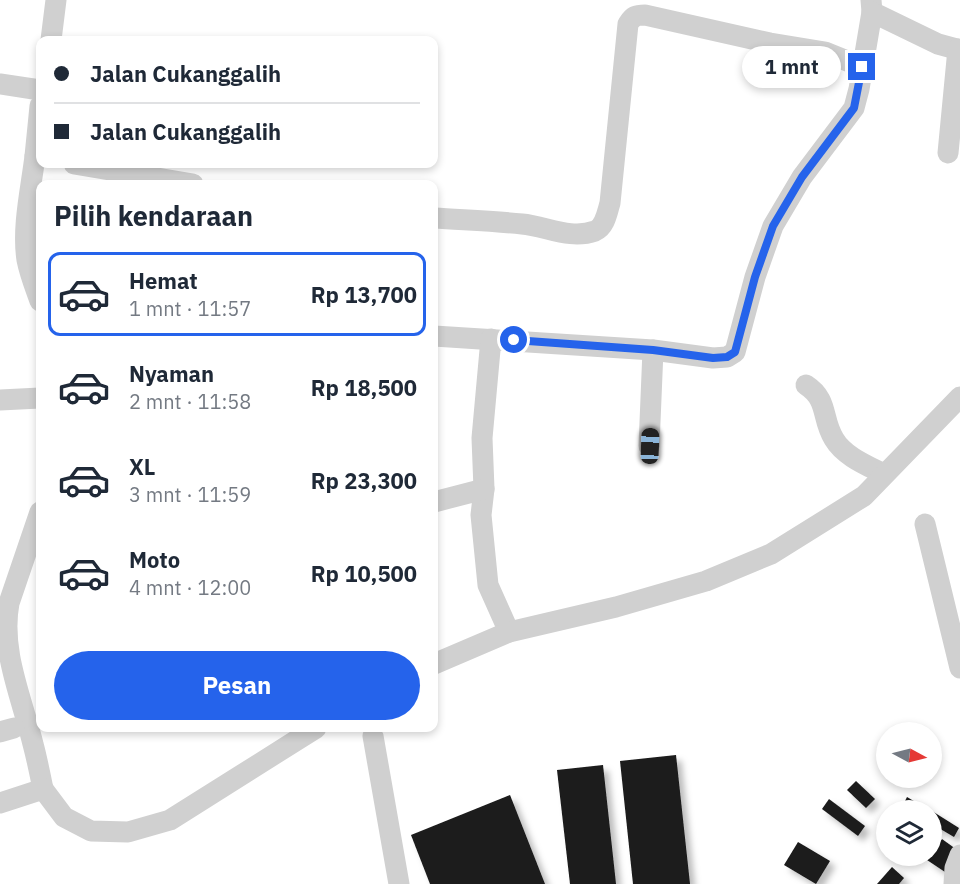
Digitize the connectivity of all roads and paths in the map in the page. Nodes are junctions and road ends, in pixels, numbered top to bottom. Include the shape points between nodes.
1 (56, 0) edge
2 (872, 6) edge
3 (52, 36) edge
4 (959, 50) edge
5 (862, 67) junction
6 (0, 84) edge
7 (36, 89) edge
8 (948, 153) dead end
9 (36, 168) edge
10 (98, 168) edge
11 (169, 180) edge
12 (438, 218) edge
13 (36, 290) edge
14 (438, 336) edge
15 (491, 339) junction
16 (653, 350) junction
17 (806, 385) dead end
18 (960, 397) edge
19 (36, 398) edge
20 (0, 400) edge
21 (650, 446) dead end
22 (884, 474) junction
23 (484, 489) junction
24 (438, 501) edge
25 (925, 524) dead end
26 (36, 527) edge
27 (509, 632) junction
28 (438, 662) edge
29 (960, 668) edge
30 (309, 732) edge
31 (373, 736) dead end
32 (43, 789) junction
33 (0, 803) edge
34 (960, 855) edge
35 (399, 884) edge
36 (954, 884) edge

1 - 3 street
2 - 4 street via 938,44
2 - 5 street
4 - 8 street
5 - 12 street via 825,52 637,15 628,24 610,203 597,230 566,234 543,226
5 - 16 street via 854,108 802,177 773,226 735,352 713,358
6 - 7 street
9 - 13 street via 27,228 27,258
10 - 11 street
14 - 15 street
15 - 16 street
15 - 23 street via 482,438
16 - 21 street
17 - 22 street via 817,392 834,439 858,461
18 - 22 street
19 - 20 street
22 - 27 street via 864,496 771,554 706,581
23 - 24 street
23 - 27 street via 481,515 488,585
25 - 29 street
26 - 32 street via 9,603 7,645
27 - 28 street
30 - 32 street via 170,820 128,832 91,831 64,817
31 - 35 street
32 - 33 street
34 - 36 street via 954,868

